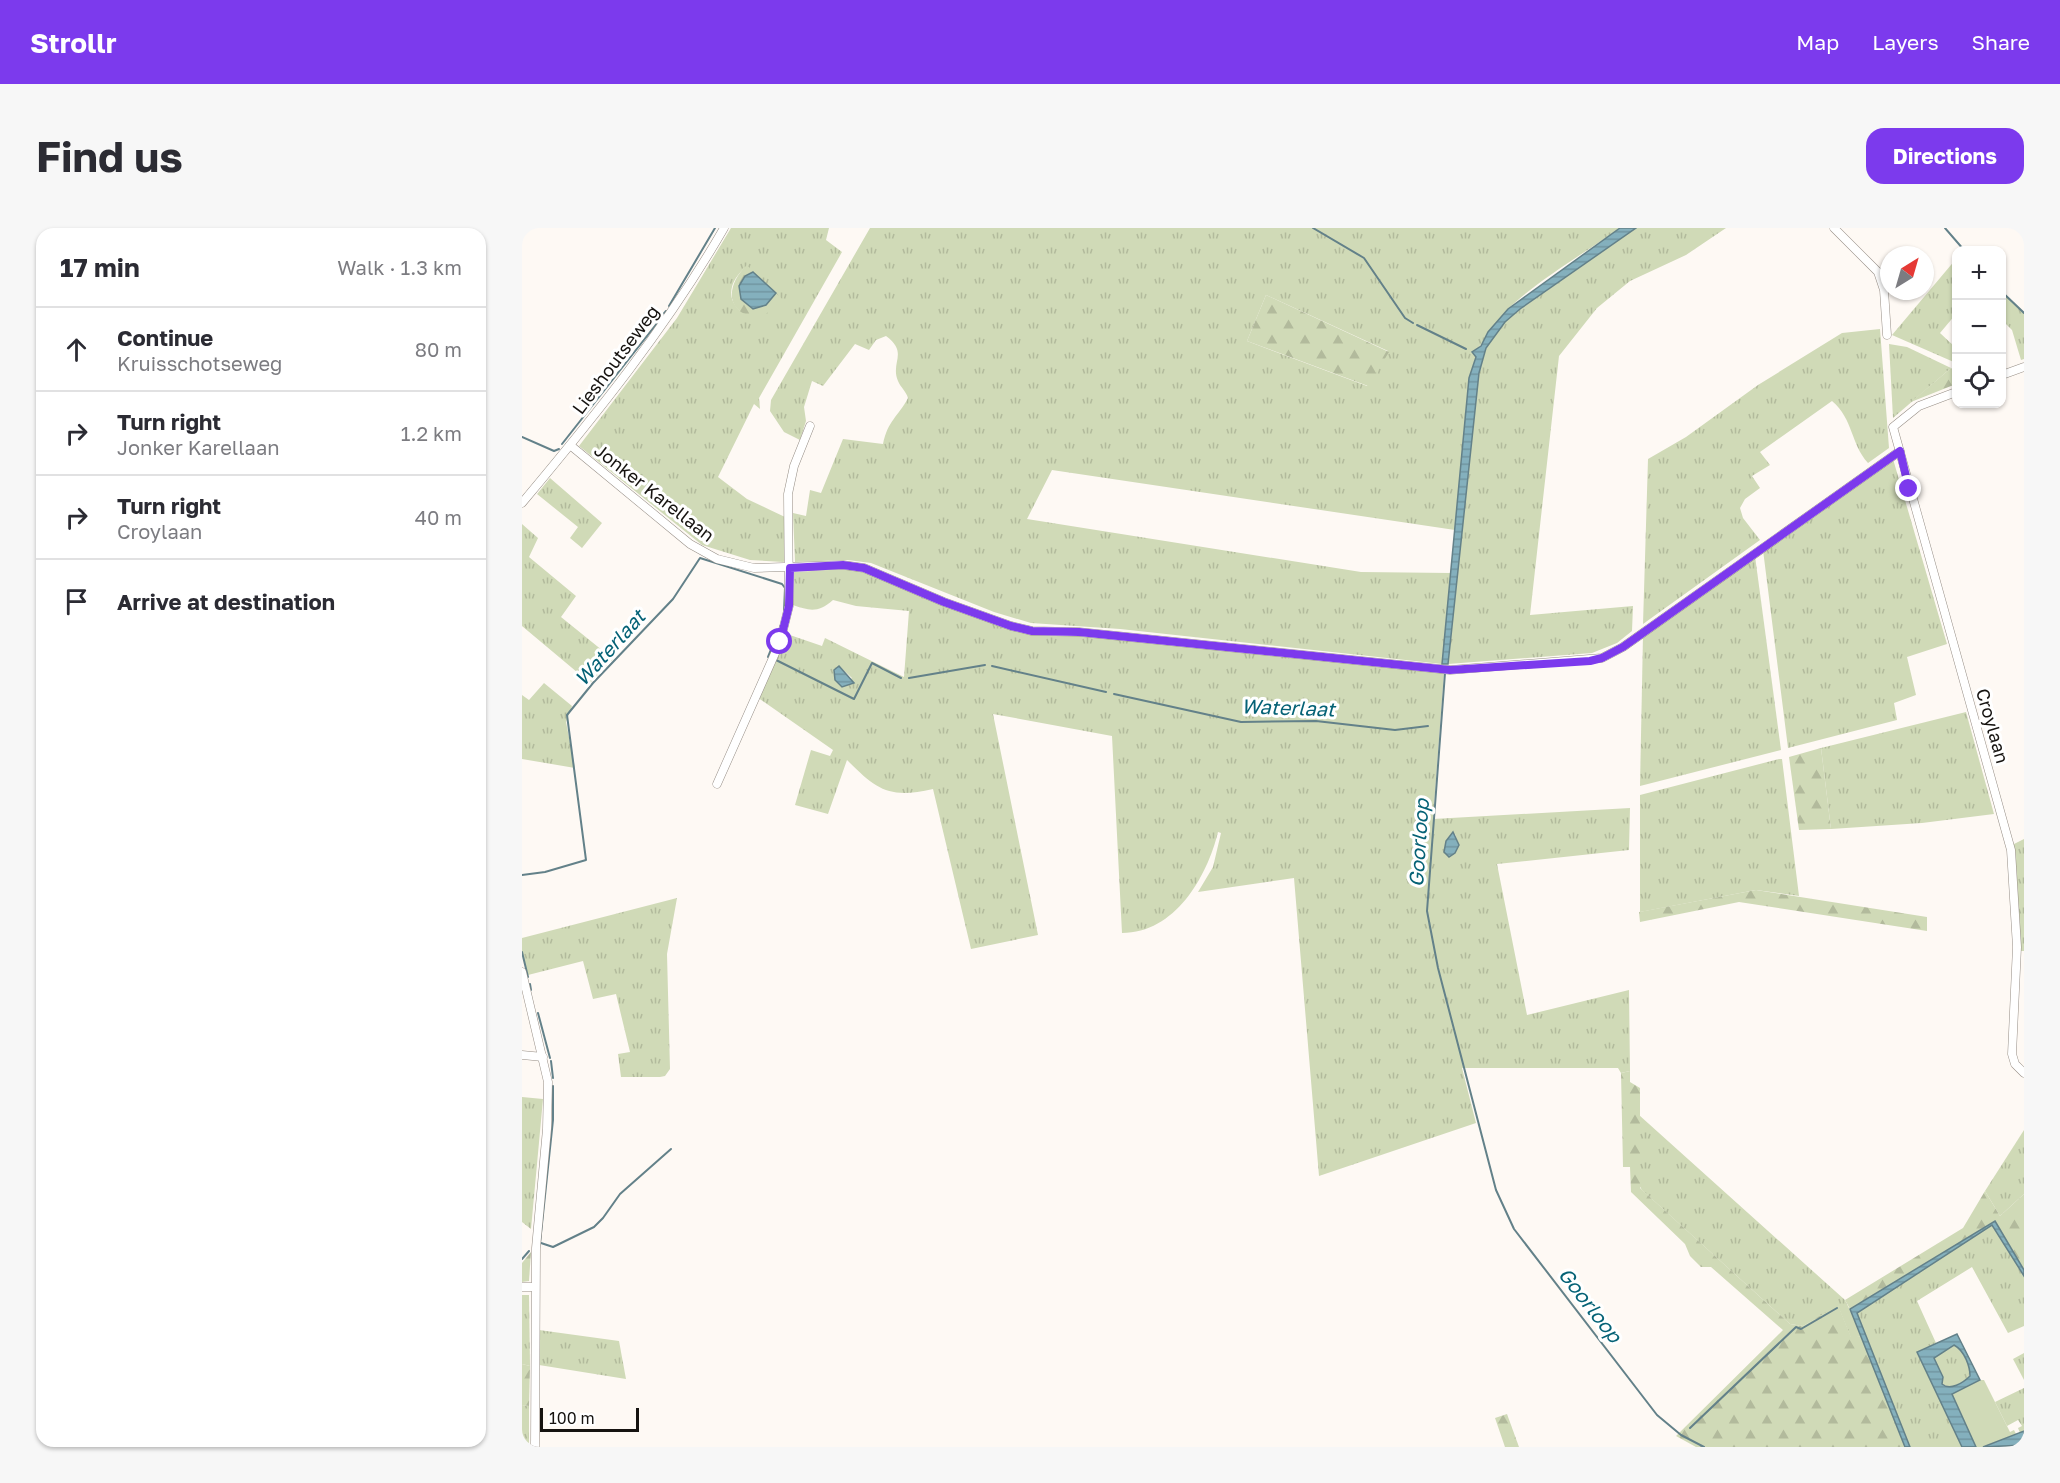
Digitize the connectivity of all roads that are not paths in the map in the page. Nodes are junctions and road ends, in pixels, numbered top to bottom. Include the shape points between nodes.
1 (724, 228) edge
2 (1834, 228) edge
3 (1887, 335) dead end
4 (2024, 367) edge
5 (2006, 373) edge
6 (1952, 394) edge
7 (810, 426) dead end
8 (570, 445) junction
9 (1900, 451) junction
10 (522, 503) edge
11 (790, 568) junction
12 (717, 784) dead end
13 (522, 972) edge
14 (522, 1055) edge
15 (543, 1057) junction
16 (2024, 1074) edge
17 (522, 1287) edge
18 (535, 1287) junction
19 (535, 1447) edge

1 - 8 street, Lieshoutseweg via 660,329
2 - 3 street via 1878,272 1884,290
4 - 5 street
6 - 9 street, Croylaan via 1919,406 1893,426
7 - 11 street via 788,494
8 - 10 street, Lieshoutseweg
8 - 11 street, Jonker Karellaan via 705,553 742,567
9 - 11 street, Jonker Karellaan via 1602,658 1450,670 1079,632 1032,631 944,602 864,568
9 - 16 street, Croylaan via 2011,850 2017,948 2012,1054
11 - 12 street via 789,606 780,642
13 - 15 street
14 - 15 street
15 - 18 street via 548,1082 547,1129
17 - 18 street
18 - 19 street

